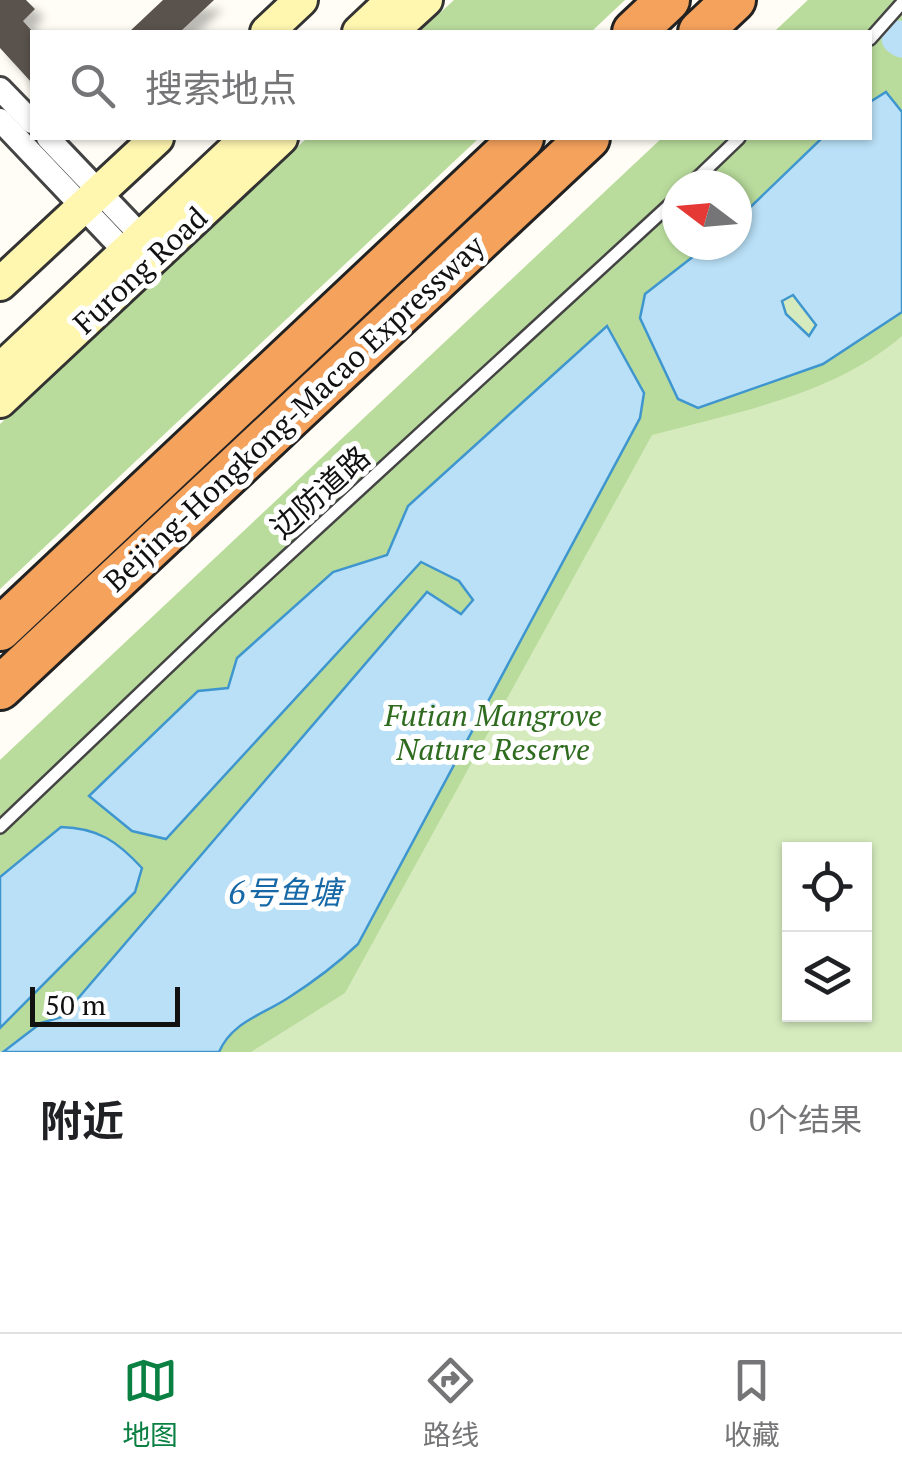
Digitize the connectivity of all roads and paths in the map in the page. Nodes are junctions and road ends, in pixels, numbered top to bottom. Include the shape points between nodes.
1 (301, 0) edge
2 (393, 0) edge
3 (426, 0) edge
4 (668, 0) edge
5 (734, 0) edge
6 (902, 3) edge
7 (269, 30) edge
8 (360, 30) edge
9 (394, 30) edge
10 (636, 30) edge
11 (702, 30) edge
12 (872, 38) edge
13 (0, 89) edge
14 (0, 120) edge
15 (30, 120) edge
16 (49, 140) edge
17 (155, 140) edge
18 (246, 140) edge
19 (278, 140) edge
20 (520, 140) edge
21 (586, 140) edge
22 (737, 140) edge
23 (706, 170) edge
24 (92, 199) junction
25 (662, 212) edge
26 (142, 253) junction
27 (0, 284) edge
28 (0, 370) edge
29 (0, 401) edge
30 (0, 629) edge
31 (0, 688) edge
32 (0, 827) edge

1 - 7 main road
2 - 8 main road
3 - 9 main road
4 - 10 highway
5 - 11 highway
6 - 12 lane
13 - 15 street
14 - 24 street
16 - 24 street
17 - 24 main road
18 - 26 main road, Furong Road
19 - 26 main road, Furong Road
20 - 30 highway, Beijing-Hongkong-Macao Expressway
21 - 31 highway, Beijing-Hongkong-Macao Expressway
22 - 23 lane
24 - 26 street
24 - 27 main road
25 - 32 lane, 边防道路
26 - 28 main road, Furong Road
26 - 29 main road, Furong Road

